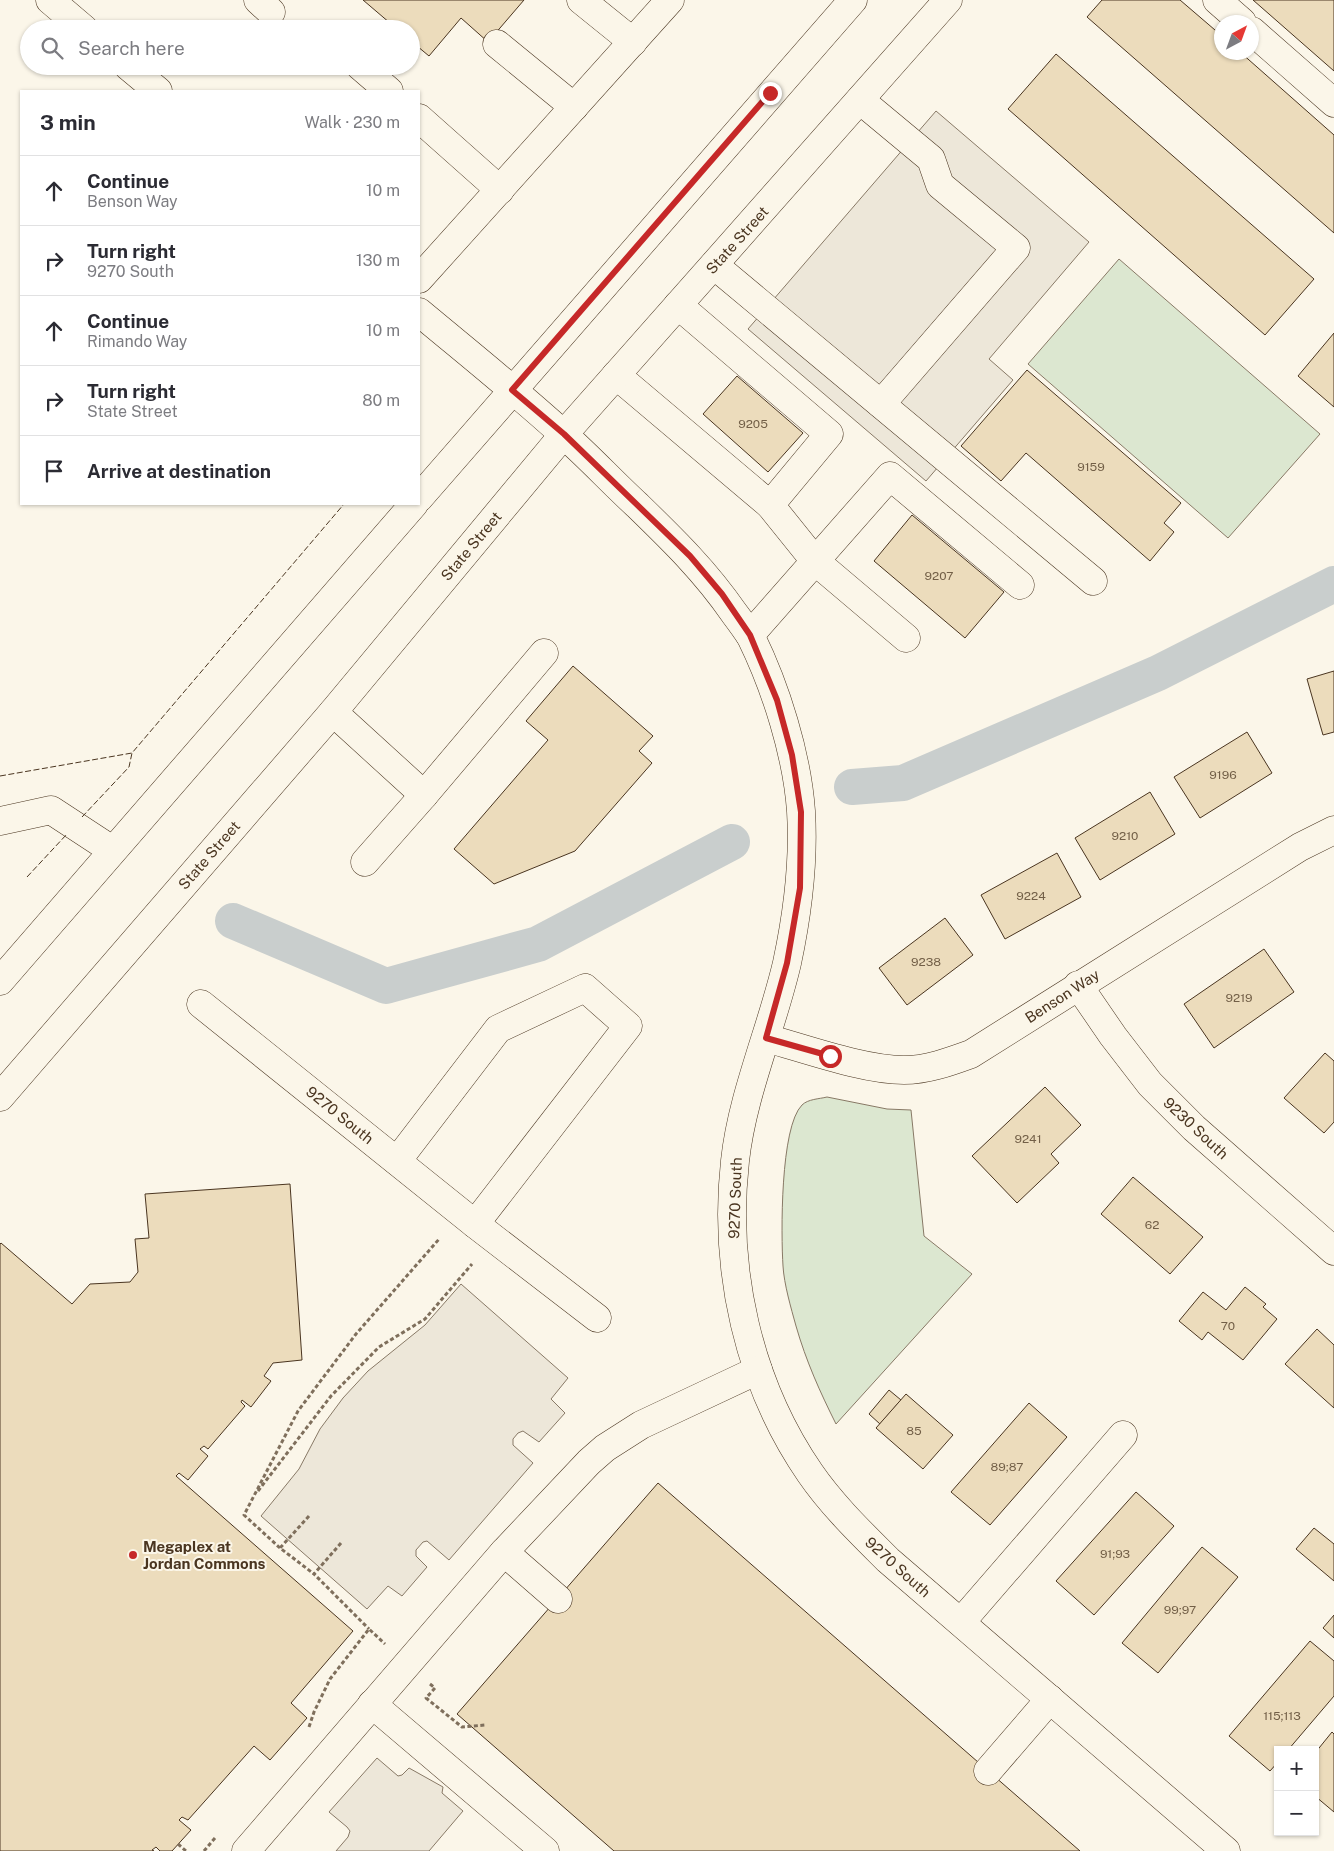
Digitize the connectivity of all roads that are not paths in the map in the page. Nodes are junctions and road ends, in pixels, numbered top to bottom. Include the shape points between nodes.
1 (50, 0) edge
2 (581, 0) edge
3 (670, 0) edge
4 (853, 0) edge
5 (948, 0) edge
6 (1217, 0) edge
7 (1234, 15) edge
8 (73, 20) edge
9 (1259, 37) edge
10 (633, 42) junction
11 (497, 44) dead end
12 (139, 75) edge
13 (370, 75) edge
14 (157, 90) edge
15 (388, 90) edge
16 (860, 100) junction
17 (1334, 103) edge
18 (574, 107) junction
19 (420, 119) edge
20 (500, 190) junction
21 (714, 266) junction
22 (420, 278) edge
23 (678, 306) junction
24 (420, 313) edge
25 (616, 375) junction
26 (512, 390) junction
27 (881, 404) junction
28 (564, 434) junction
29 (420, 497) edge
30 (413, 505) edge
31 (770, 505) junction
32 (815, 561) junction
33 (1093, 581) dead end
34 (1020, 585) dead end
35 (750, 635) junction
36 (906, 638) dead end
37 (544, 653) dead end
38 (333, 712) junction
39 (424, 795) junction
40 (1, 822) edge
41 (1334, 830) edge
42 (112, 850) junction
43 (365, 862) dead end
44 (0, 981) edge
45 (1078, 985) junction
46 (202, 1004) dead end
47 (766, 1038) junction
48 (0, 1097) edge
49 (397, 1161) junction
50 (475, 1224) junction
51 (1334, 1251) edge
52 (597, 1318) dead end
53 (758, 1370) junction
54 (1123, 1435) dead end
55 (504, 1552) junction
56 (558, 1598) dead end
57 (961, 1622) junction
58 (1050, 1699) junction
59 (372, 1704) junction
60 (988, 1771) dead end
61 (246, 1851) edge
62 (545, 1851) edge
63 (1226, 1851) edge

1 - 8 street
2 - 10 street
3 - 10 street
4 - 26 street
5 - 16 street, State Street
6 - 7 street
9 - 17 street
10 - 18 street
11 - 18 street
12 - 14 street
13 - 15 street
16 - 21 street, State Street
16 - 27 street via 931,159 940,185 1016,248
18 - 20 street
19 - 20 street
20 - 22 street
21 - 23 street, State Street
21 - 27 street
23 - 25 street, State Street
23 - 31 street via 829,434
24 - 26 street, 9270 South
25 - 28 street, State Street
25 - 31 street
26 - 28 street, 9270 South
26 - 29 street
27 - 33 street
28 - 35 street, 9270 South via 690,556
28 - 38 street, State Street
30 - 42 street
31 - 32 street
32 - 34 street via 890,476
32 - 35 street
32 - 36 street
35 - 47 street, 9270 South via 777,700 792,755 801,812 800,888 787,963
37 - 39 street
38 - 39 street
38 - 48 street, State Street
39 - 43 street
40 - 42 street via 51,810
41 - 45 street, Benson Way
42 - 44 street
45 - 47 street, Benson Way via 978,1050 939,1066 904,1070 867,1065
45 - 51 street, 9230 South via 1150,1084 1194,1128
46 - 49 street, 9270 South
47 - 53 street, 9270 South via 735,1159 732,1231 740,1302
49 - 50 street, 9270 South
49 - 50 street via 498,1029 585,988 628,1026
50 - 52 street, 9270 South
53 - 55 street via 641,1425 605,1448
53 - 57 street, 9270 South via 780,1423 811,1473 846,1518 888,1560
54 - 57 street
55 - 56 street
55 - 59 street
57 - 58 street, 9270 South
58 - 60 street
58 - 63 street, 9270 South
59 - 61 street
59 - 62 street

